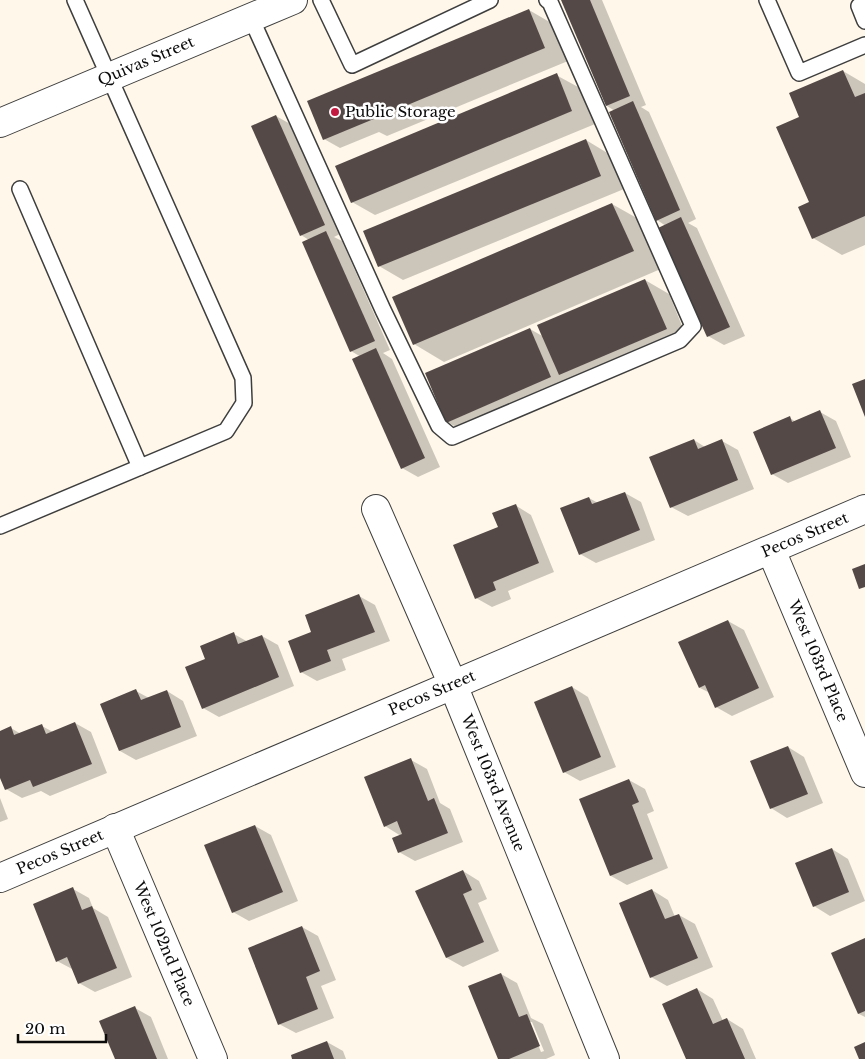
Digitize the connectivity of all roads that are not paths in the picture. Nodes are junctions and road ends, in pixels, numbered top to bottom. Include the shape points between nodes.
1 (75, 0) edge
2 (293, 0) edge
3 (322, 0) edge
4 (490, 0) edge
5 (547, 0) edge
6 (767, 0) edge
7 (865, 3) edge
8 (251, 18) junction
9 (865, 21) edge
10 (865, 45) edge
11 (108, 77) junction
12 (0, 123) edge
13 (20, 189) dead end
14 (140, 467) junction
15 (376, 509) dead end
16 (865, 509) edge
17 (0, 526) edge
18 (771, 550) junction
19 (453, 685) junction
20 (865, 773) edge
21 (115, 828) junction
22 (0, 878) edge
23 (213, 1059) edge
24 (605, 1059) edge

1 - 11 lane
2 - 8 street, Quivas Street
3 - 4 lane via 352,65
5 - 8 lane via 693,326 680,340 452,437 439,426 387,319
6 - 10 lane via 799,74
7 - 9 lane via 859,6
8 - 11 street, Quivas Street
11 - 12 street, Quivas Street
11 - 14 lane via 243,378 244,403 226,431
13 - 14 lane
14 - 17 lane
15 - 19 street, West 103rd Avenue
16 - 18 street, Pecos Street
18 - 19 street, Pecos Street
18 - 20 street, West 103rd Place
19 - 21 street, Pecos Street
19 - 24 street, West 103rd Avenue
21 - 22 street, Pecos Street
21 - 23 street, West 102nd Place

